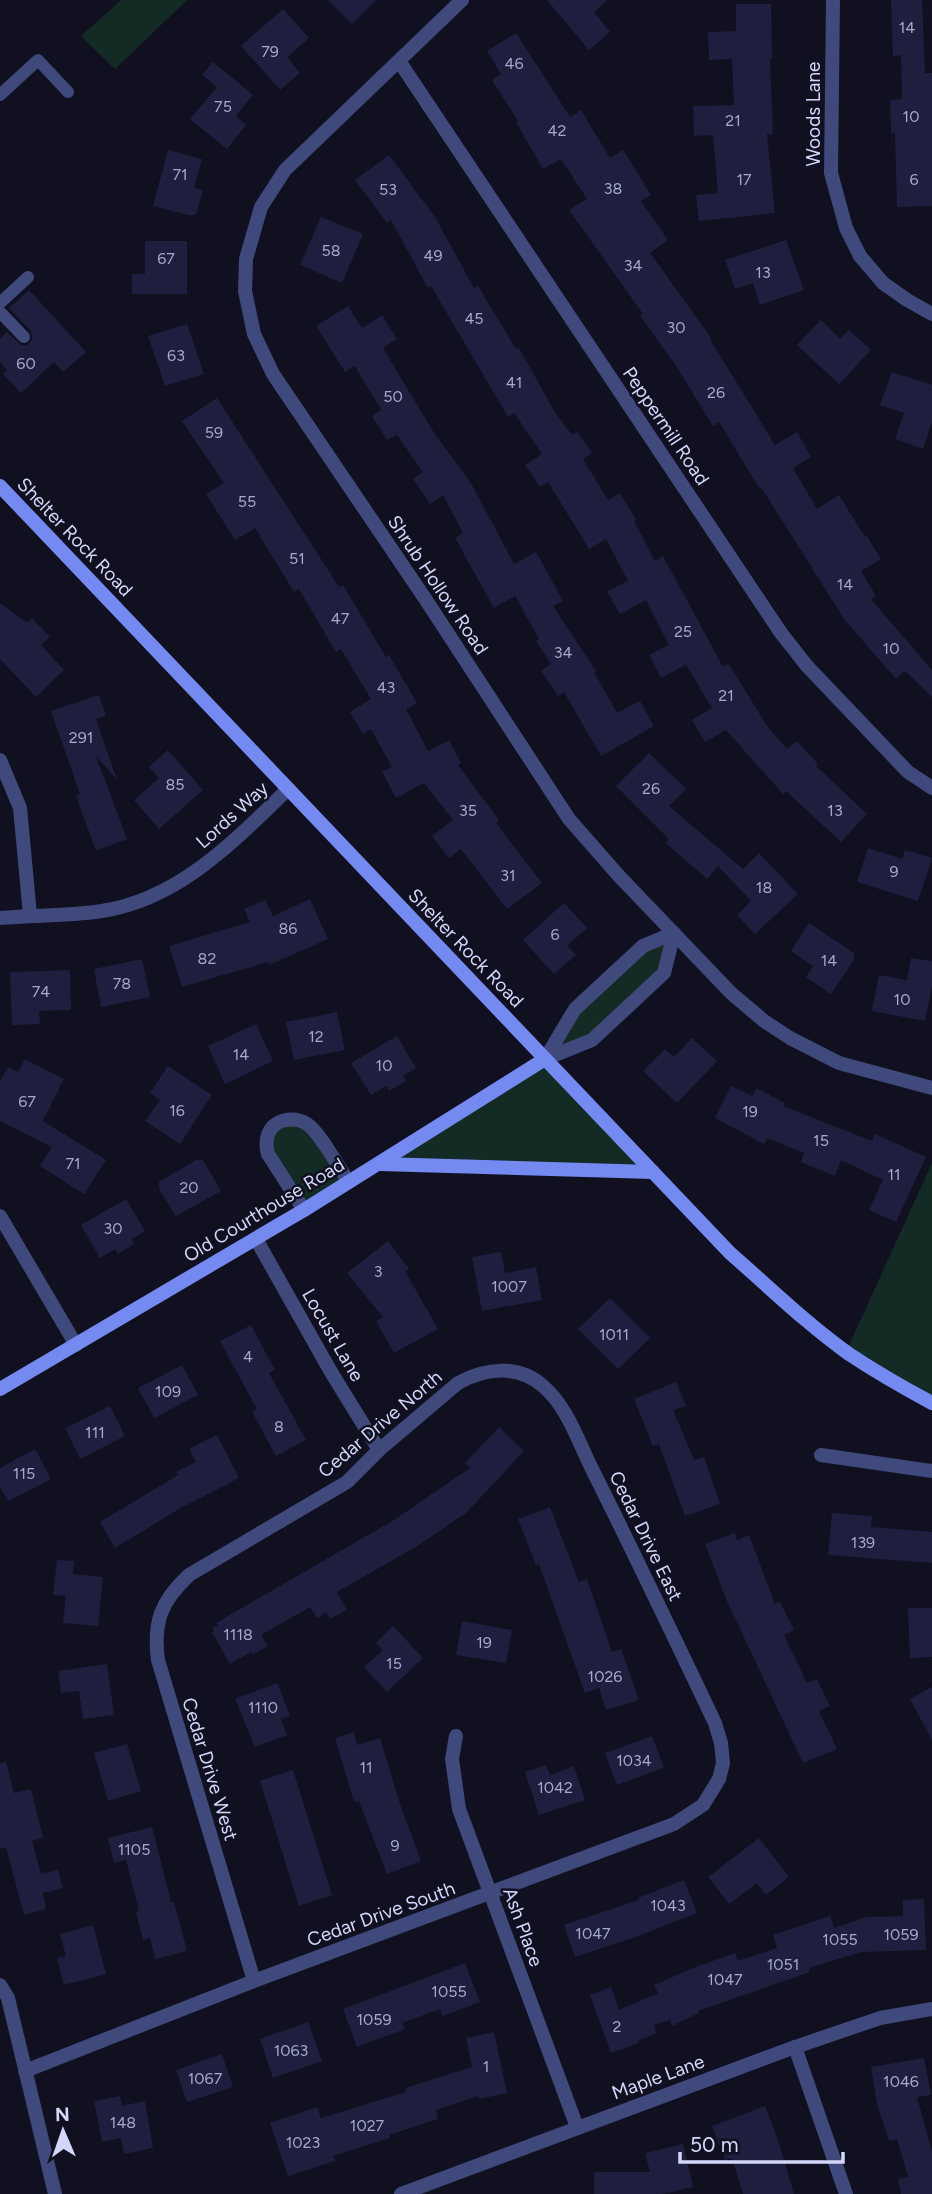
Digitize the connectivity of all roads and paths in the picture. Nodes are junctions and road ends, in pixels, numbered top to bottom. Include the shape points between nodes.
1 (463, 0) edge
2 (833, 0) edge
3 (399, 61) junction
4 (68, 92) dead end
5 (0, 95) edge
6 (28, 277) dead end
7 (0, 303) edge
8 (0, 312) edge
9 (932, 314) edge
10 (24, 337) dead end
11 (0, 486) edge
12 (0, 760) edge
13 (932, 788) edge
14 (288, 789) junction
15 (30, 915) junction
16 (0, 918) edge
17 (674, 933) junction
18 (545, 1059) junction
19 (932, 1088) edge
20 (379, 1164) junction
21 (653, 1172) junction
22 (349, 1182) junction
23 (304, 1210) junction
24 (0, 1216) edge
25 (256, 1239) junction
26 (76, 1345) junction
27 (488, 1370) joint
28 (0, 1389) edge
29 (932, 1404) edge
30 (379, 1450) junction
31 (821, 1455) dead end
32 (932, 1471) edge
33 (189, 1575) joint
34 (456, 1736) dead end
35 (723, 1763) joint
36 (491, 1894) junction
37 (254, 1981) junction
38 (0, 1985) edge
39 (932, 2009) edge
40 (795, 2047) junction
41 (25, 2071) junction
42 (577, 2127) junction
43 (55, 2194) edge
44 (401, 2194) edge
45 (846, 2194) edge

1 - 3 street, Shrub Hollow Road
2 - 9 street, Woods Lane via 831,173 846,228 860,256 883,283
3 - 13 street, Peppermill Road via 781,633 908,772
3 - 17 street, Shrub Hollow Road via 285,170 261,207 246,259 244,291 254,334 273,374 569,818
4 - 5 lane via 38,60
6 - 7 lane
8 - 10 lane
11 - 14 main road, Shelter Rock Road
12 - 15 street via 20,808
14 - 15 street, Lords Way via 217,857 170,888 103,911
14 - 18 main road, Shelter Rock Road
15 - 16 street, Lords Way
17 - 18 street via 643,946 575,1009
17 - 18 street via 664,973 592,1040
17 - 19 street, Shrub Hollow Road via 731,993 790,1038 839,1063
18 - 20 main road, Old Courthouse Road
18 - 21 main road, Shelter Rock Road
20 - 21 main road
20 - 22 main road, Old Courthouse Road
21 - 29 main road, Shelter Rock Road via 783,1301 846,1352
22 - 23 main road, Old Courthouse Road
22 - 23 street via 307,1124 293,1119 277,1124 268,1136 268,1154
23 - 25 main road, Old Courthouse Road
24 - 26 street
25 - 26 main road, Old Courthouse Road
25 - 30 street, Locust Lane
26 - 28 main road, Old Courthouse Road
27 - 30 street, Cedar Drive North via 458,1383
27 - 35 street, Cedar Drive East via 522,1373 542,1384 558,1402 715,1723
30 - 33 street, Cedar Drive North via 347,1482
31 - 32 street
33 - 37 street, Cedar Drive West via 165,1602 155,1641 158,1660
34 - 36 street, Ash Place via 452,1759 459,1809
35 - 36 street, Cedar Drive South via 703,1805 674,1824
36 - 37 street, Cedar Drive South
36 - 42 street, Ash Place
37 - 41 street, Cedar Drive South
38 - 41 street via 8,1998
39 - 40 street, Maple Lane via 880,2018
40 - 42 street, Maple Lane
40 - 45 street
41 - 43 street
42 - 44 street, Maple Lane

